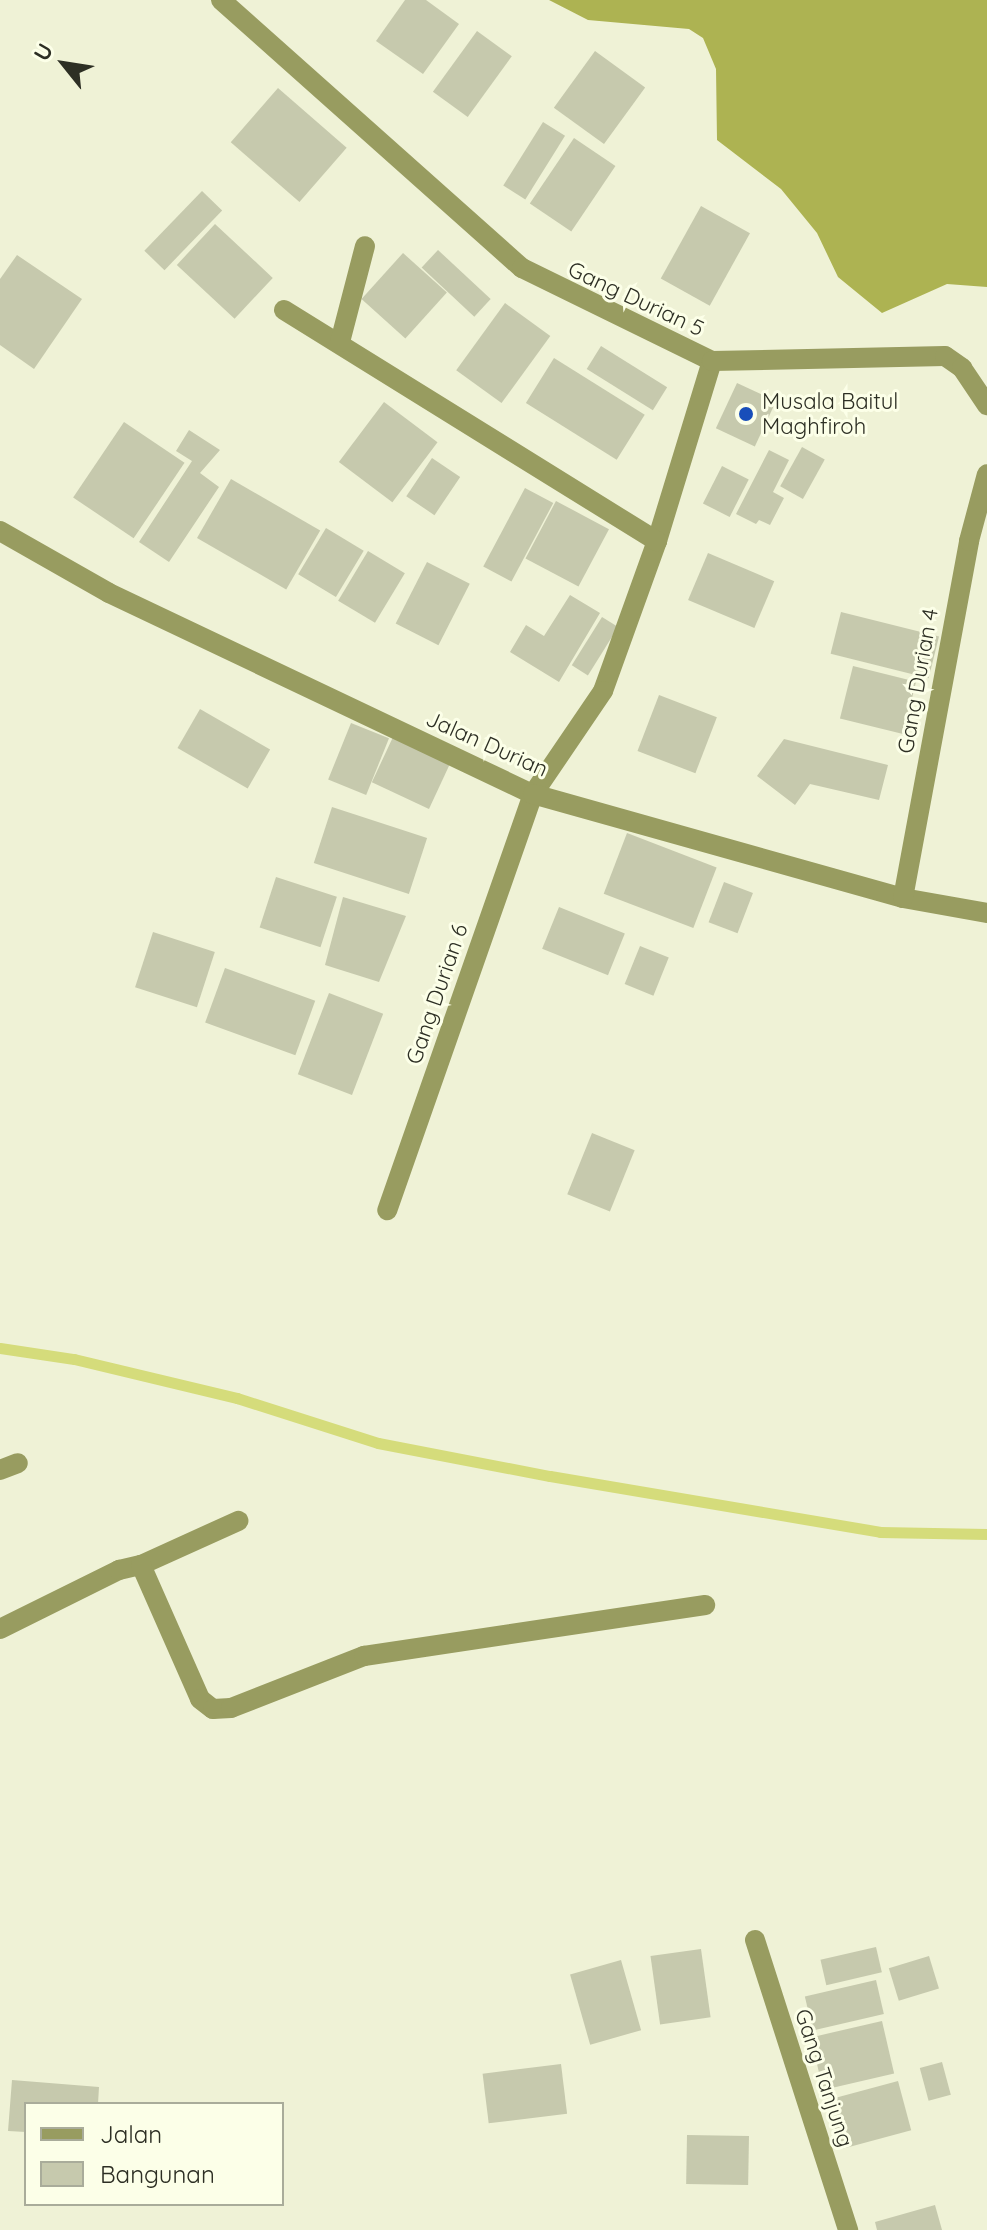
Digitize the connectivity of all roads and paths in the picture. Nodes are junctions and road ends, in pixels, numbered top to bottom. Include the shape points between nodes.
1 (221, 0) edge
2 (365, 246) dead end
3 (284, 310) dead end
4 (340, 342) junction
5 (712, 361) junction
6 (987, 405) edge
7 (987, 474) edge
8 (0, 531) edge
9 (657, 541) junction
10 (533, 794) junction
11 (903, 898) junction
12 (987, 913) edge
13 (387, 1210) dead end
14 (238, 1521) dead end
15 (141, 1565) junction
16 (705, 1605) dead end
17 (0, 1629) edge
18 (755, 1940) dead end
19 (848, 2230) edge

1 - 5 street, Gang Durian 5 via 522,268
2 - 4 street
3 - 4 street
4 - 9 street
5 - 6 street via 945,356 962,368
5 - 9 street, Gang Durian 5
7 - 11 street, Gang Durian 4 via 969,541
8 - 10 street, Jalan Durian via 109,593
9 - 10 street, Gang Durian 5 via 603,691
10 - 11 street, Jalan Durian
10 - 13 street, Gang Durian 6
11 - 12 street, Jalan Durian
14 - 15 street
15 - 16 street via 200,1699 213,1709 231,1708 364,1656
15 - 17 street via 119,1570
18 - 19 street, Gang Tanjung

